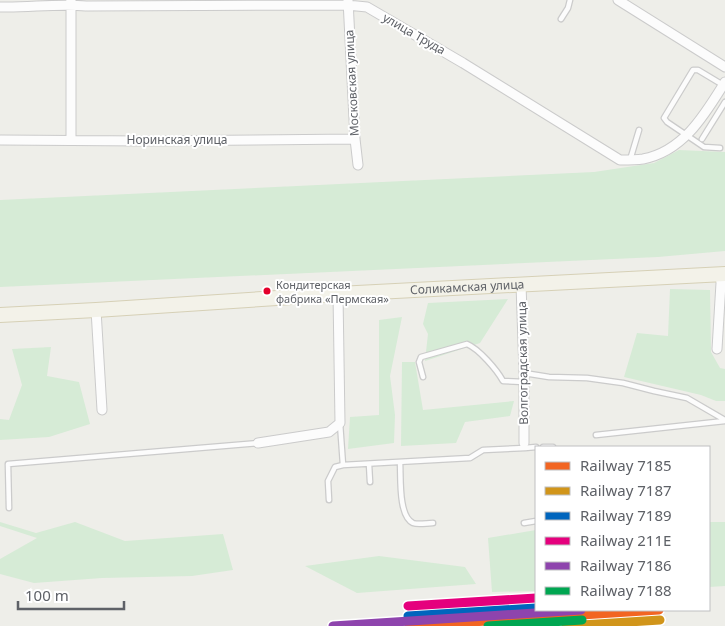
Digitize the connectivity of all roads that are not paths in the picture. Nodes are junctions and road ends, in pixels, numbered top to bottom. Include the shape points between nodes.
1 (570, 0) edge
2 (618, 0) edge
3 (71, 2) edge
4 (347, 2) edge
5 (0, 7) edge
6 (561, 20) dead end
7 (725, 67) edge
8 (724, 84) edge
9 (725, 102) edge
10 (639, 130) dead end
11 (688, 135) junction
12 (354, 139) junction
13 (702, 139) dead end
14 (0, 140) edge
15 (71, 140) junction
16 (720, 148) dead end
17 (630, 160) junction
18 (358, 165) dead end
19 (722, 274) edge
20 (521, 284) junction
21 (338, 294) junction
22 (96, 310) junction
23 (0, 315) edge
24 (717, 349) dead end
25 (524, 373) junction
26 (423, 377) dead end
27 (524, 382) junction
28 (102, 410) dead end
29 (725, 420) edge
30 (340, 422) junction
31 (596, 435) dead end
32 (258, 443) joint
33 (525, 446) junction
34 (535, 447) edge
35 (400, 462) junction
36 (369, 464) junction
37 (342, 465) junction
38 (370, 482) dead end
39 (329, 500) dead end
40 (9, 508) dead end
41 (535, 521) edge
42 (433, 523) dead end
43 (524, 523) dead end

1 - 6 lane
2 - 7 street
3 - 4 street, улица Труда via 86,6
3 - 5 street, улица Труда via 32,8
3 - 15 street
4 - 12 street, Московская улица
4 - 17 street, улица Труда via 367,7 620,160
8 - 11 street
8 - 11 lane via 698,70 690,72 664,118
9 - 13 lane
10 - 17 lane
11 - 16 lane via 704,147
11 - 17 street via 664,152
12 - 15 street, Норинская улица
12 - 18 street, Московская улица
14 - 15 street, Норинская улица
19 - 20 main road, Соликамская улица
19 - 24 street
20 - 21 main road, Соликамская улица
20 - 25 street, Волгоградская улица
21 - 22 main road, Соликамская улица
21 - 30 street
22 - 23 main road, Соликамская улица
22 - 28 street
25 - 27 street, Волгоградская улица
25 - 29 lane via 623,383 687,398
26 - 27 lane via 420,357 468,344 504,382
27 - 33 street, Волгоградская улица
29 - 31 lane
30 - 32 street via 330,432
30 - 37 lane
32 - 40 lane via 8,464
33 - 34 lane
33 - 35 lane via 483,450 470,458
35 - 36 lane
35 - 42 lane via 405,513 414,523
36 - 37 lane
36 - 38 lane
37 - 39 lane via 335,467 328,482
41 - 43 lane

